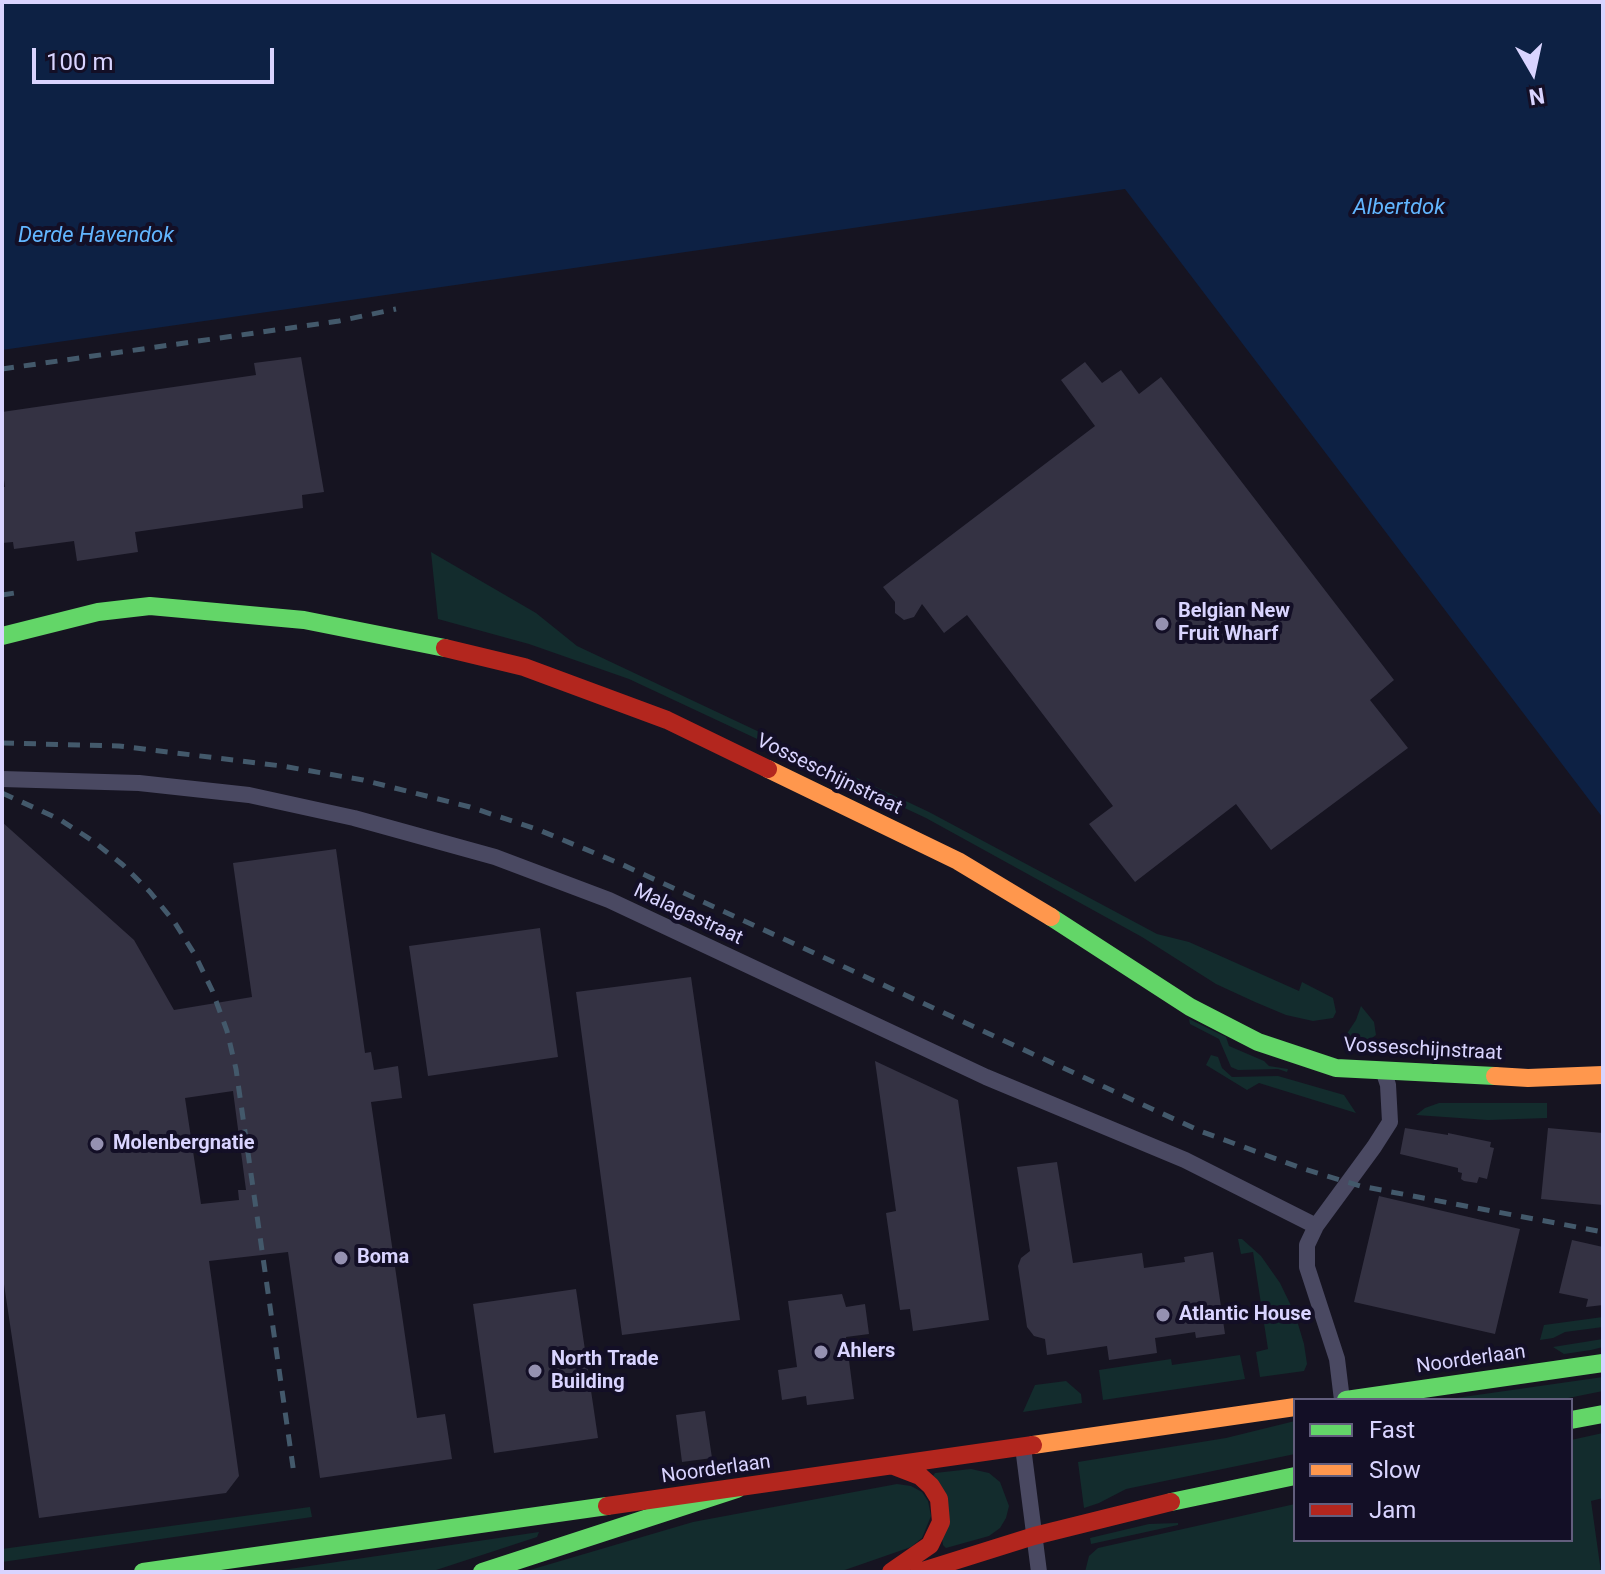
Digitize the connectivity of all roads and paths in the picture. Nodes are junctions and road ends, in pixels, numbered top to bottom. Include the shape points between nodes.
1 (2, 636) edge
2 (2, 779) edge
3 (1383, 1070) junction
4 (1603, 1075) edge
5 (1316, 1226) junction
6 (1603, 1363) edge
7 (1344, 1398) edge
8 (1358, 1398) edge
9 (1293, 1407) edge
10 (1603, 1414) edge
11 (1573, 1420) edge
12 (1023, 1447) junction
13 (892, 1466) junction
14 (1293, 1476) edge
15 (737, 1489) junction
16 (1034, 1536) junction
17 (143, 1572) edge
18 (482, 1572) edge
19 (891, 1572) edge
20 (919, 1572) edge
21 (1039, 1572) edge

1 - 3 main road, Vosseschijnstraat via 98,612 182,607 304,620 524,667 667,720 958,861 1232,1030 1330,1066
2 - 5 street, Malagastraat via 114,781 249,795 495,857 599,896 986,1077 1185,1160
3 - 4 main road, Vosseschijnstraat via 1528,1078
3 - 5 street via 1390,1122
5 - 7 street via 1307,1245 1307,1267 1337,1359
6 - 8 main road, Noorderlaan
9 - 12 main road, Noorderlaan
10 - 11 main road
12 - 13 main road, Noorderlaan
12 - 16 street
13 - 15 main road, Noorderlaan
13 - 19 main road via 931,1486 939,1499 941,1522 930,1545
14 - 16 main road
15 - 17 main road, Noorderlaan
15 - 18 main road
16 - 20 main road
16 - 21 street

